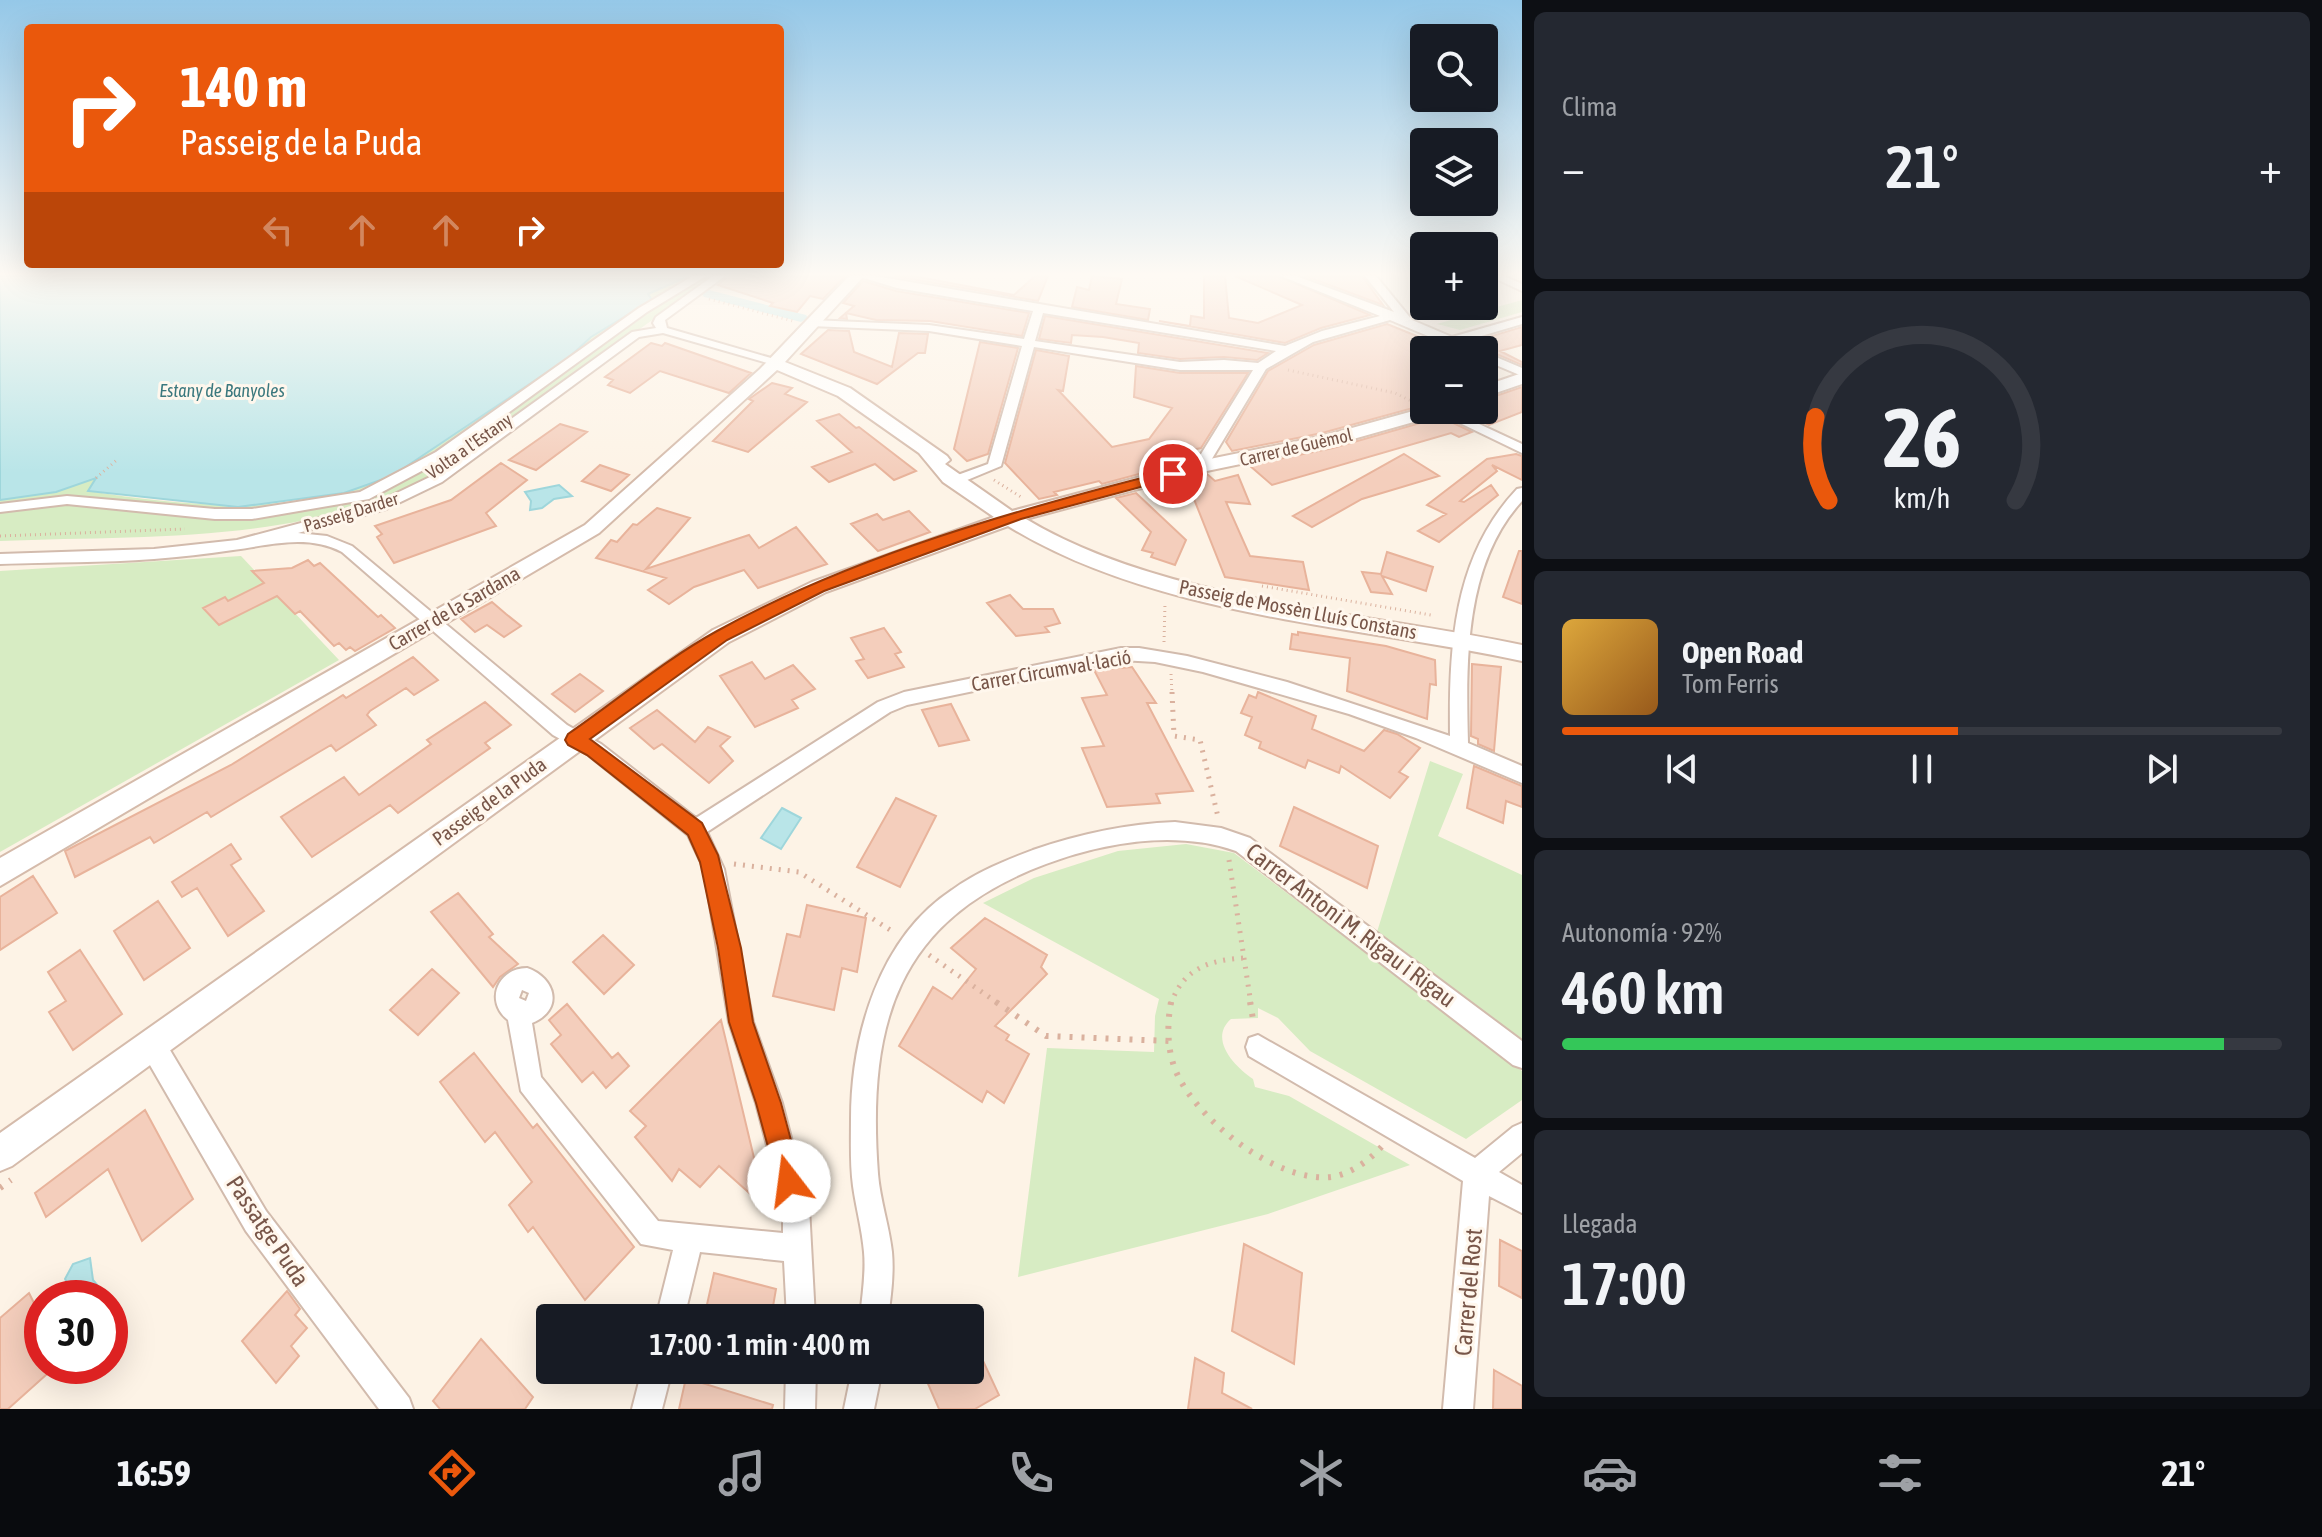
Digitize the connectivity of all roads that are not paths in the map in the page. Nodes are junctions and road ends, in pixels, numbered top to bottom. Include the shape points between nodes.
1 (598, 342) edge
2 (625, 342) edge
3 (703, 342) edge
4 (794, 342) edge
5 (1010, 342) edge
6 (1030, 342) edge
7 (1239, 342) edge
8 (1313, 342) edge
9 (1029, 345) junction
10 (1288, 350) junction
11 (774, 363) junction
12 (1498, 363) edge
13 (1261, 367) junction
14 (1522, 375) edge
15 (1498, 386) edge
16 (1410, 416) edge
17 (1466, 424) edge
18 (1215, 442) junction
19 (1522, 449) edge
20 (930, 458) junction
21 (1245, 459) junction
22 (1200, 467) junction
23 (963, 478) junction
24 (1522, 492) edge
25 (0, 508) edge
26 (1020, 522) junction
27 (260, 540) junction
28 (0, 559) edge
29 (433, 620) junction
30 (1463, 640) junction
31 (1522, 653) edge
32 (576, 740) junction
33 (1459, 745) junction
34 (1522, 775) edge
35 (695, 829) junction
36 (0, 873) edge
37 (519, 1013) dead end
38 (152, 1044) junction
39 (1258, 1047) road end
40 (1522, 1056) edge
41 (1522, 1136) edge
42 (0, 1154) edge
43 (1477, 1174) junction
44 (1522, 1200) edge
45 (690, 1238) junction
46 (798, 1248) junction
47 (674, 1304) edge
48 (800, 1304) edge
49 (875, 1304) edge
50 (653, 1384) edge
51 (801, 1384) edge
52 (864, 1384) edge
53 (398, 1409) edge
54 (647, 1409) edge
55 (800, 1409) edge
56 (859, 1409) edge
57 (1458, 1409) edge

1 - 25 street, Passeig Darder via 441,455 364,496 252,514 67,500
2 - 27 street, Passeig Darder via 437,479 381,506
3 - 11 street, Passeig de Mossèn Lluís Constans
4 - 11 main road, Carrer de la Sardana
5 - 9 street
6 - 9 street
7 - 10 street
8 - 10 street
9 - 13 street via 1180,366
9 - 23 street via 994,466
10 - 13 street
11 - 20 main road, Passeig de Mossèn Lluís Constans via 844,392
11 - 29 main road, Carrer de la Sardana via 592,529
12 - 14 street
13 - 18 street
14 - 15 main road
16 - 21 main road, Carrer de Guèmol
17 - 19 street
18 - 21 street via 1227,454
18 - 22 street
20 - 23 main road, Passeig de Mossèn Lluís Constans
20 - 26 main road, Passeig de Mossèn Lluís Constans via 940,471
21 - 22 main road, Carrer de Guèmol
22 - 26 main road, Carrer de Guèmol
23 - 26 main road, Passeig de Mossèn Lluís Constans
24 - 30 street via 1501,511 1481,554
26 - 30 main road, Passeig de Mossèn Lluís Constans via 1125,570 1183,589
26 - 32 main road, Passeig de la Puda via 819,587 721,636
27 - 28 street, Passeig Darder via 154,554
27 - 29 street via 339,544
29 - 32 street
29 - 36 main road, Carrer de la Sardana
30 - 31 main road, Passeig de Mossèn Lluís Constans
30 - 33 street
32 - 35 street
32 - 38 main road, Passeig de la Puda
33 - 34 street, Carrer Circumval·lació
33 - 35 street, Carrer Circumval·lació via 1319,697 1168,657 1121,654 884,707
35 - 46 street via 711,862 741,1022 796,1207
37 - 45 street via 530,1082 651,1234
38 - 42 main road, Passeig de la Puda
38 - 53 street, Passatge Puda via 256,1221
39 - 43 street
40 - 49 street, Carrer Antoni M. Rigau i Rigau via 1243,844 1224,836 1156,831 1028,859 942,907 909,942 886,983 866,1074 865,1174 878,1254
41 - 43 street
43 - 44 street
43 - 57 street, Carrer del Rost
45 - 46 street
45 - 47 street
46 - 48 street
50 - 54 street
51 - 55 street
52 - 56 street

